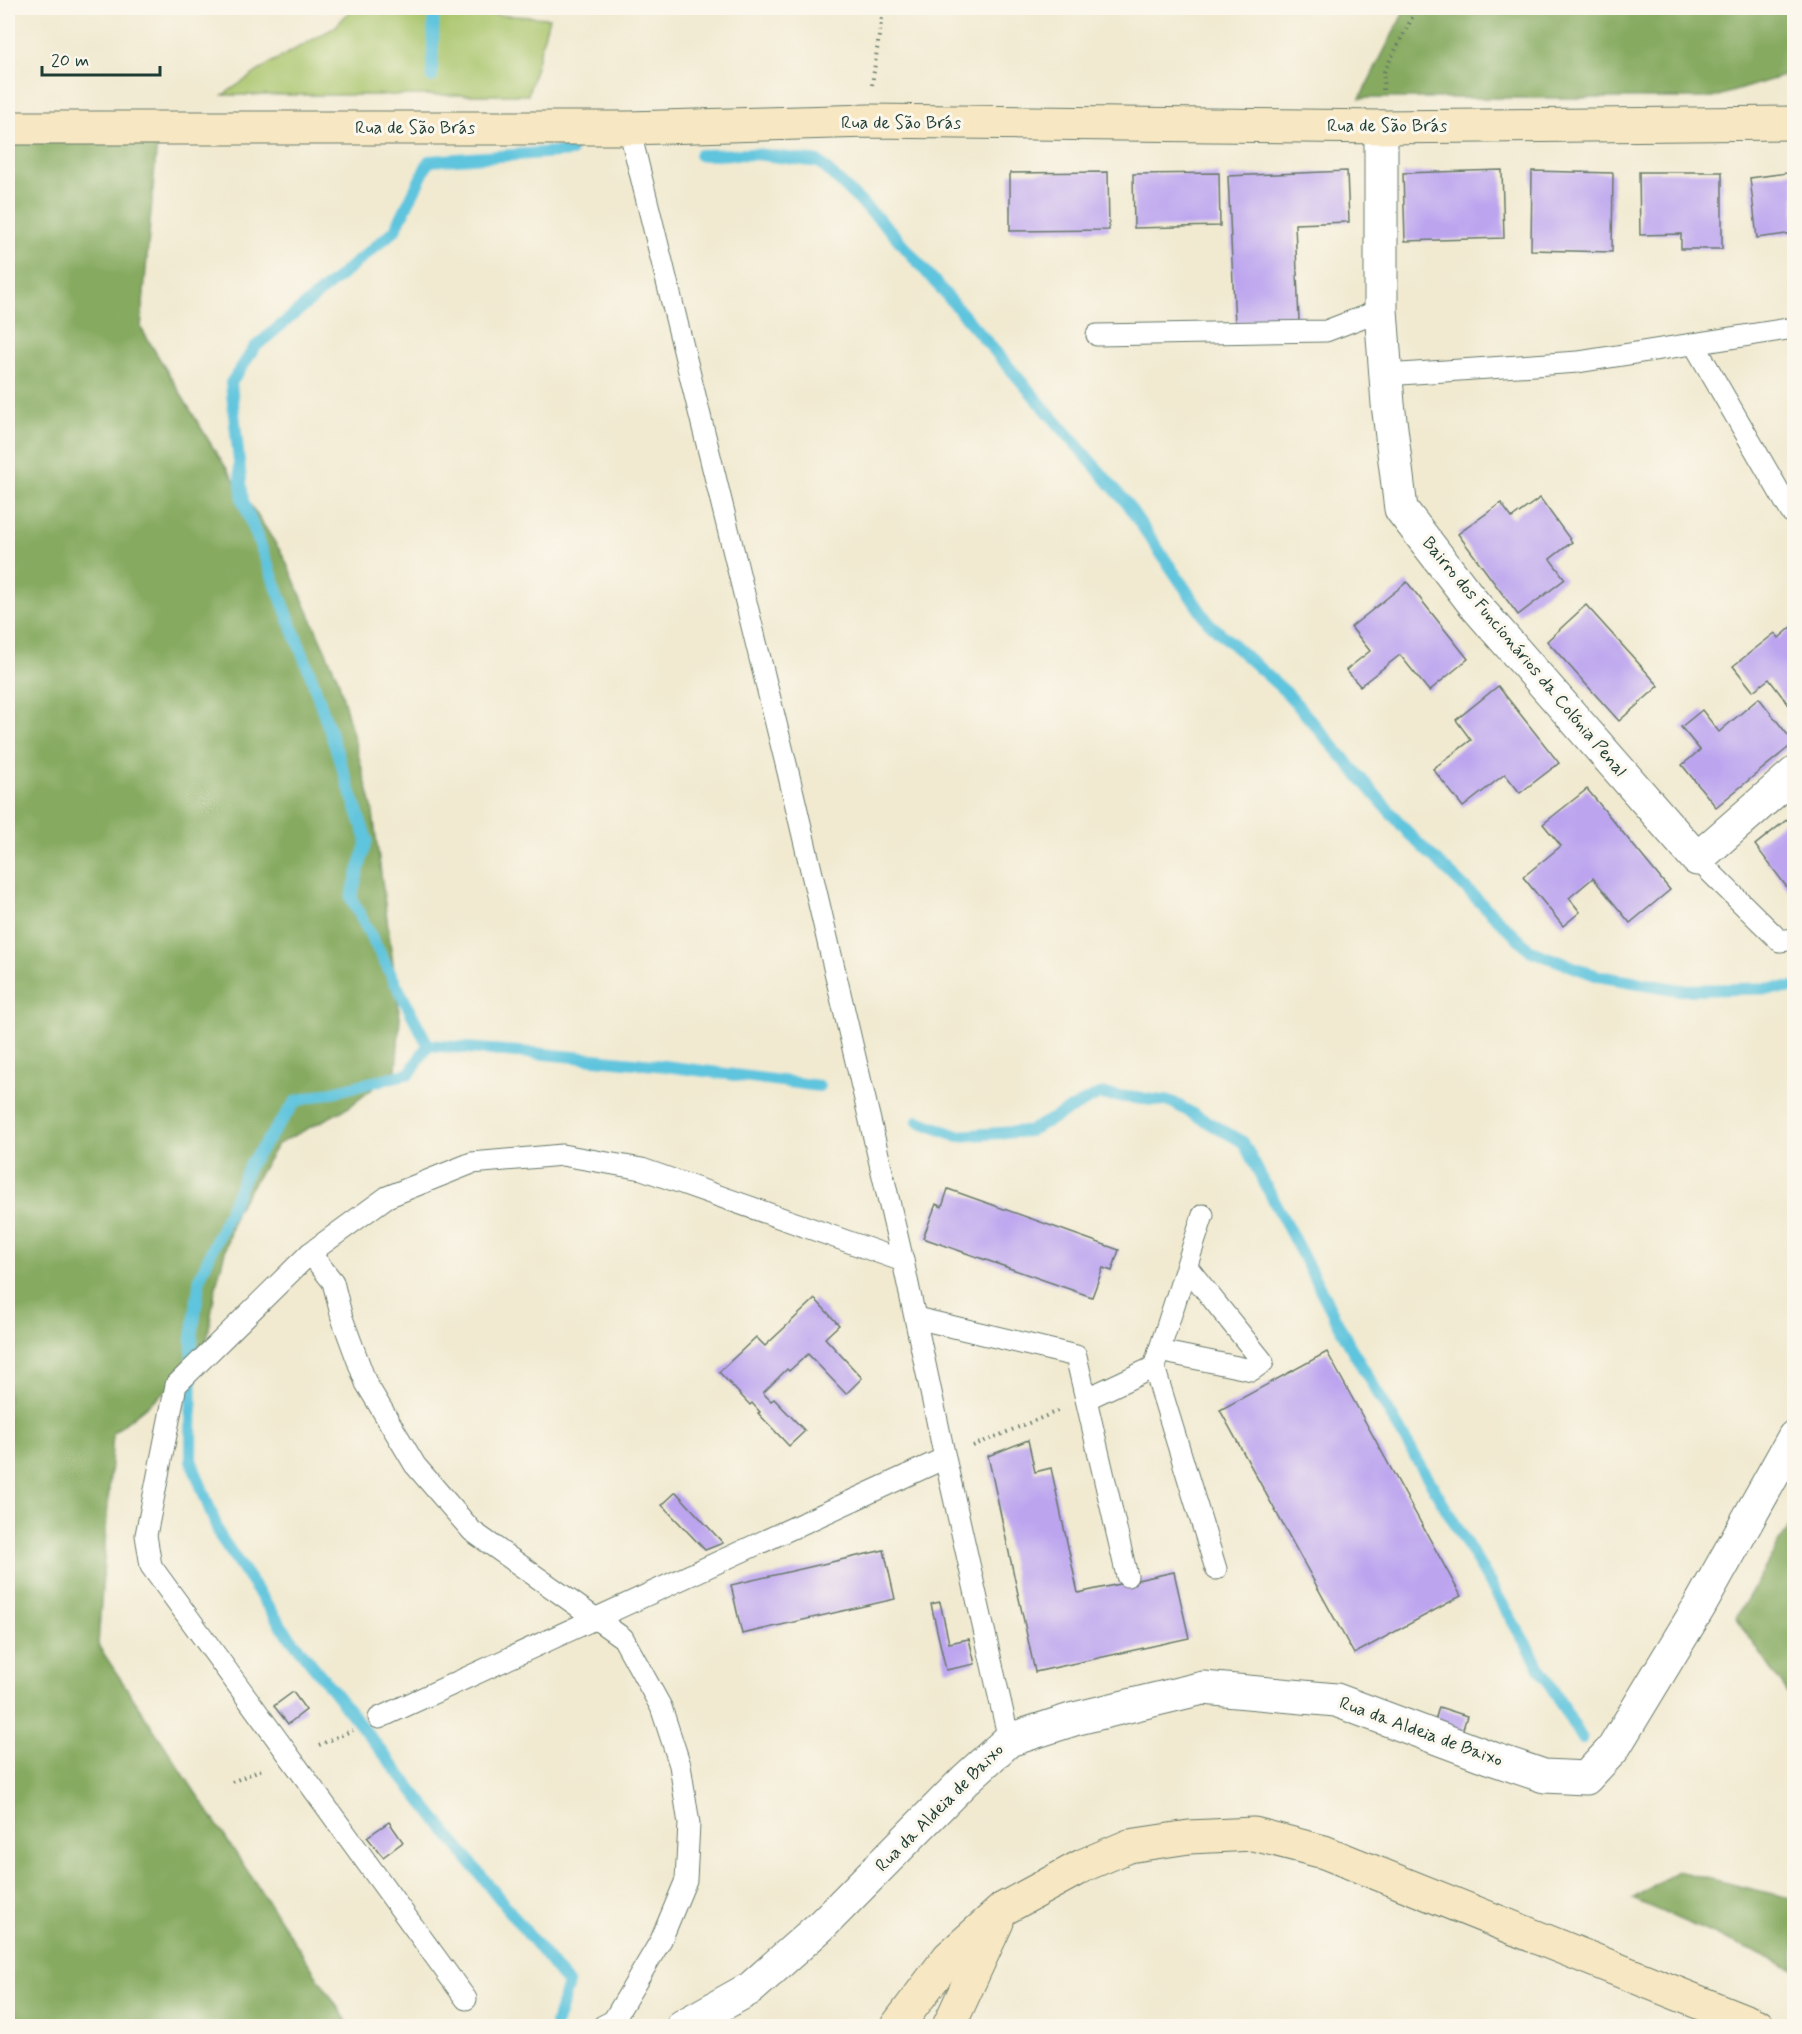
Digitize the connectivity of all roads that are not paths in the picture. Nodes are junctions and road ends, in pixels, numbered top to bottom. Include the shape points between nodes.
1 (1794, 123) edge
2 (1382, 127) junction
3 (8, 128) edge
4 (629, 128) junction
5 (1381, 310) junction
6 (1794, 328) edge
7 (1097, 335) dead end
8 (1694, 344) junction
9 (1386, 375) junction
10 (1794, 513) edge
11 (1794, 774) edge
12 (1697, 859) junction
13 (1794, 939) edge
14 (1203, 1215) dead end
15 (310, 1252) junction
16 (903, 1261) junction
17 (1187, 1267) junction
18 (916, 1318) junction
19 (1156, 1359) junction
20 (1086, 1399) junction
21 (1794, 1437) edge
22 (945, 1458) junction
23 (1216, 1569) dead end
24 (1126, 1576) dead end
25 (596, 1618) junction
26 (379, 1718) dead end
27 (1009, 1740) junction
28 (1003, 1909) junction
29 (466, 1999) dead end
30 (603, 2026) edge
31 (683, 2026) edge
32 (897, 2026) edge
33 (949, 2026) edge
34 (1758, 2026) edge

1 - 2 main road, Rua de São Brás
2 - 4 main road, Rua de São Brás via 869,122
2 - 5 street, Bairro dos Funcionários da Colónia Penal
3 - 4 main road, Rua de São Brás
4 - 16 lane via 788,772
5 - 7 lane via 1326,331
5 - 9 street, Bairro dos Funcionários da Colónia Penal
6 - 8 lane
8 - 9 lane via 1578,362
8 - 10 lane
9 - 12 street, Bairro dos Funcionários da Colónia Penal via 1401,509 1474,604
11 - 12 street
12 - 13 lane via 1780,941
14 - 17 lane
15 - 16 lane via 387,1197 471,1162 562,1155 642,1169
15 - 25 lane via 333,1282 366,1383 415,1465 472,1531
15 - 29 lane via 176,1384 146,1534 151,1566
16 - 18 lane
17 - 19 lane
17 - 19 lane via 1263,1362 1252,1370
18 - 20 lane via 1076,1356
18 - 22 lane
19 - 20 lane
19 - 23 lane
20 - 24 lane
21 - 27 street, Rua da Aldeia de Baixo via 1699,1607 1613,1749 1586,1778 1544,1776 1336,1700 1203,1688 1074,1719
22 - 25 lane
22 - 27 lane
25 - 26 lane
25 - 30 lane via 623,1638 661,1707 680,1766 689,1824 686,1880 661,1940 613,2021
27 - 31 street, Rua da Aldeia de Baixo via 823,1924 751,1988
28 - 32 main road via 949,1957
28 - 33 main road
28 - 34 main road via 1084,1865 1129,1846 1189,1837 1254,1834 1323,1852

